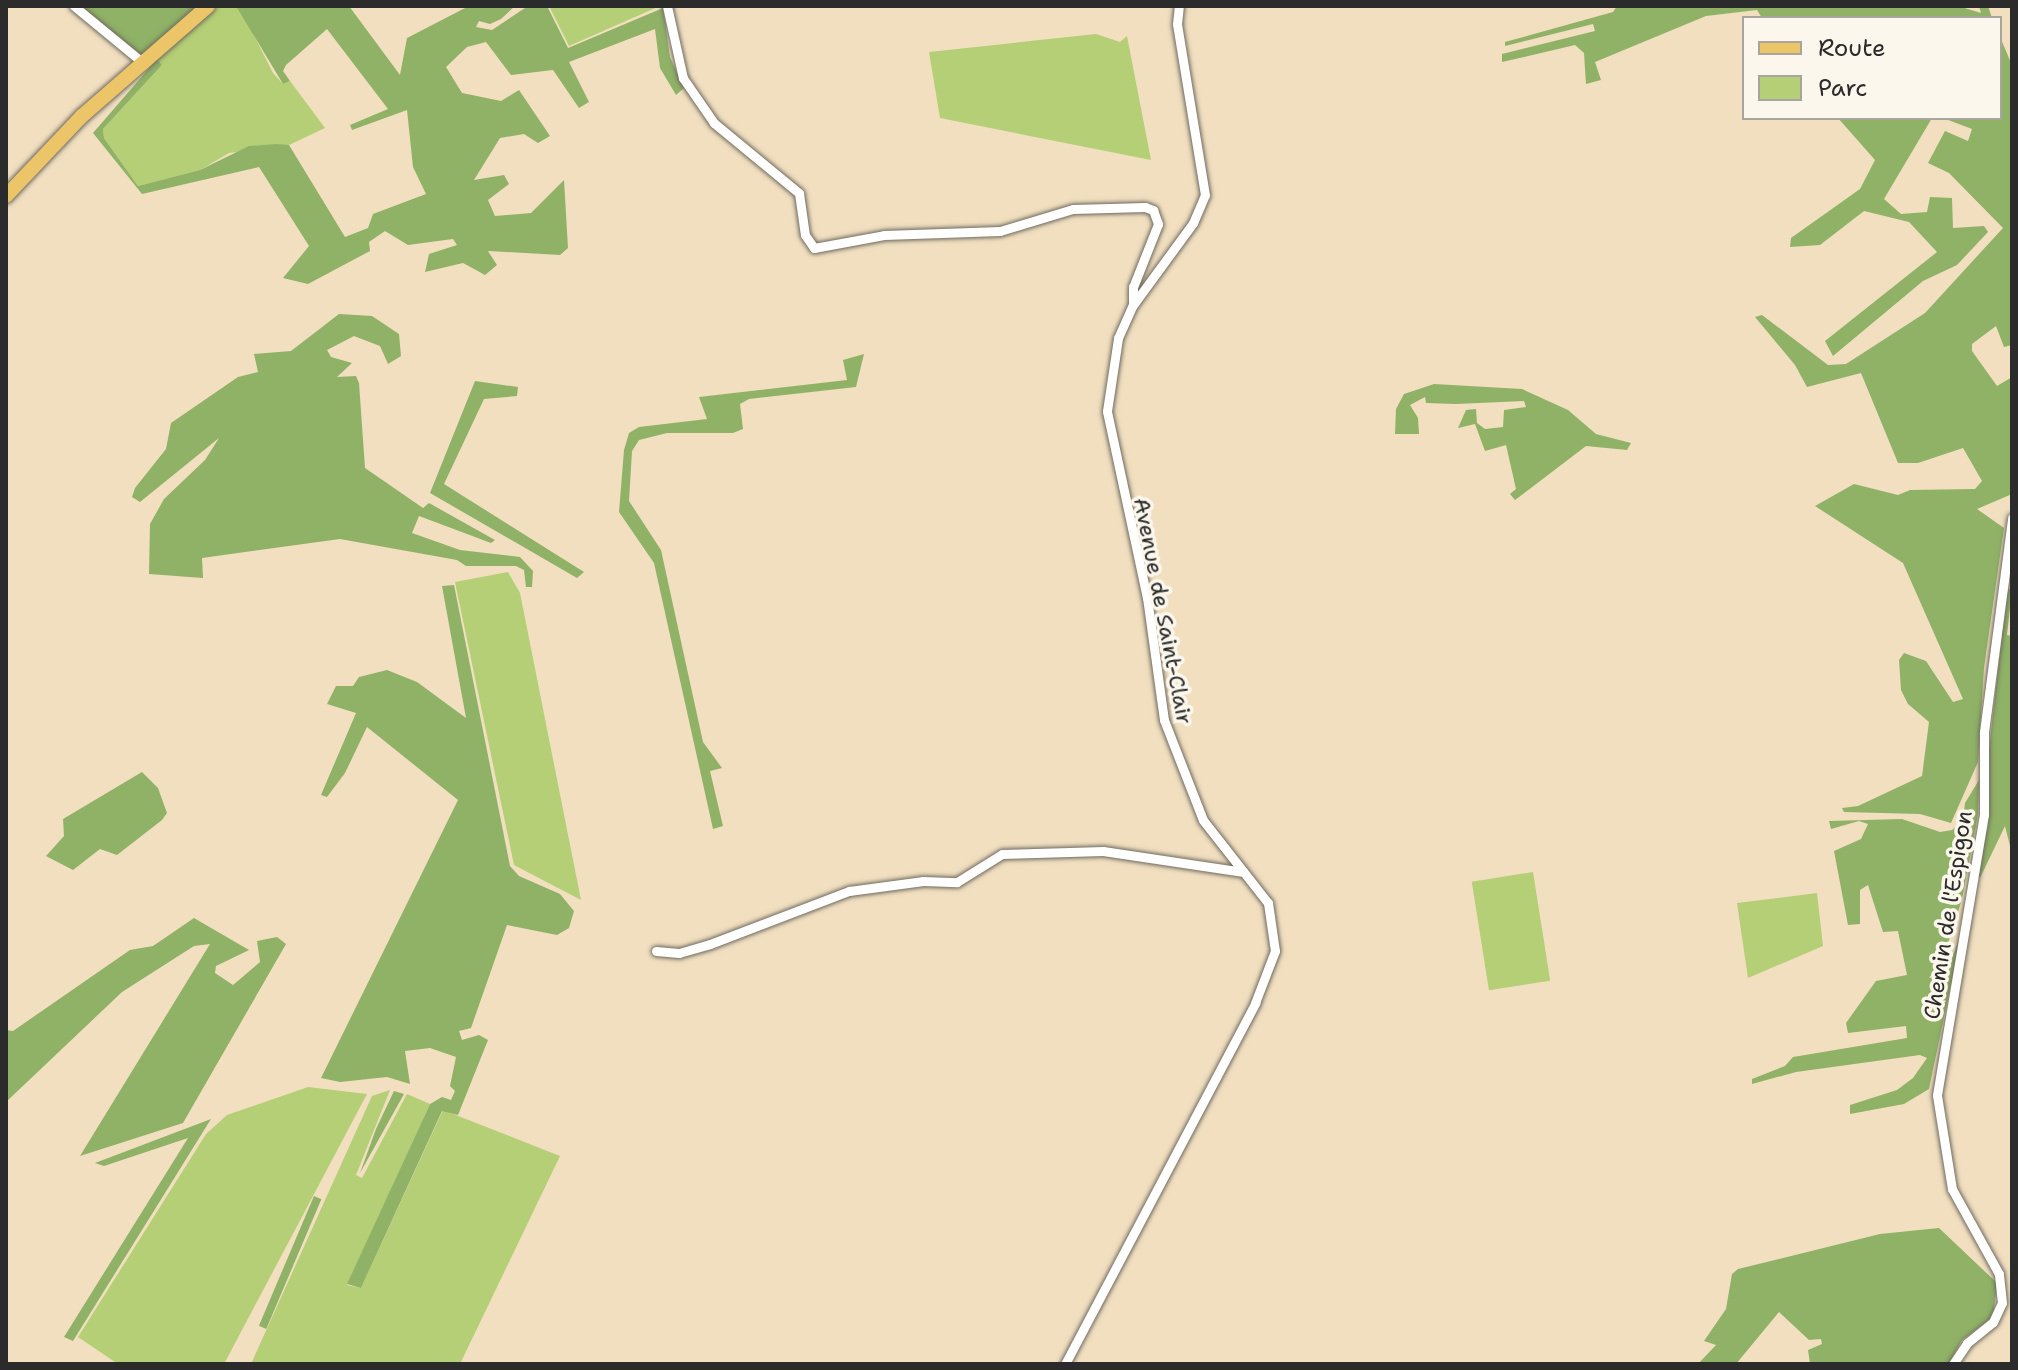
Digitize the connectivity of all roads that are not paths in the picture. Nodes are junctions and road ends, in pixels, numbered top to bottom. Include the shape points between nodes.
1 (74, 6) edge
2 (208, 6) edge
3 (667, 6) edge
4 (1179, 6) edge
5 (142, 62) junction
6 (6, 196) edge
7 (1133, 305) junction
8 (2012, 518) edge
9 (1243, 872) junction
10 (656, 951) dead end
11 (1065, 1364) edge
12 (1953, 1364) edge

1 - 5 street
2 - 5 main road
3 - 7 street via 683,78 714,123 799,193 805,235 814,248 884,235 1000,231 1058,212 1145,207 1153,210 1158,224 1133,287
4 - 7 street, Avenue de Saint-Clair via 1177,24 1205,195 1193,223
5 - 6 main road
7 - 9 street, Avenue de Saint-Clair via 1110,367 1107,411 1147,598 1164,720 1196,806
8 - 12 street, Chemin de l'Espigon via 1984,732 1984,815 1937,1095 1948,1174 2002,1289 1998,1316 1967,1343
9 - 10 street via 1103,851 1002,854 957,882 849,891 710,944 679,953
9 - 11 street, Avenue de Saint-Clair via 1268,903 1275,933 1271,967

